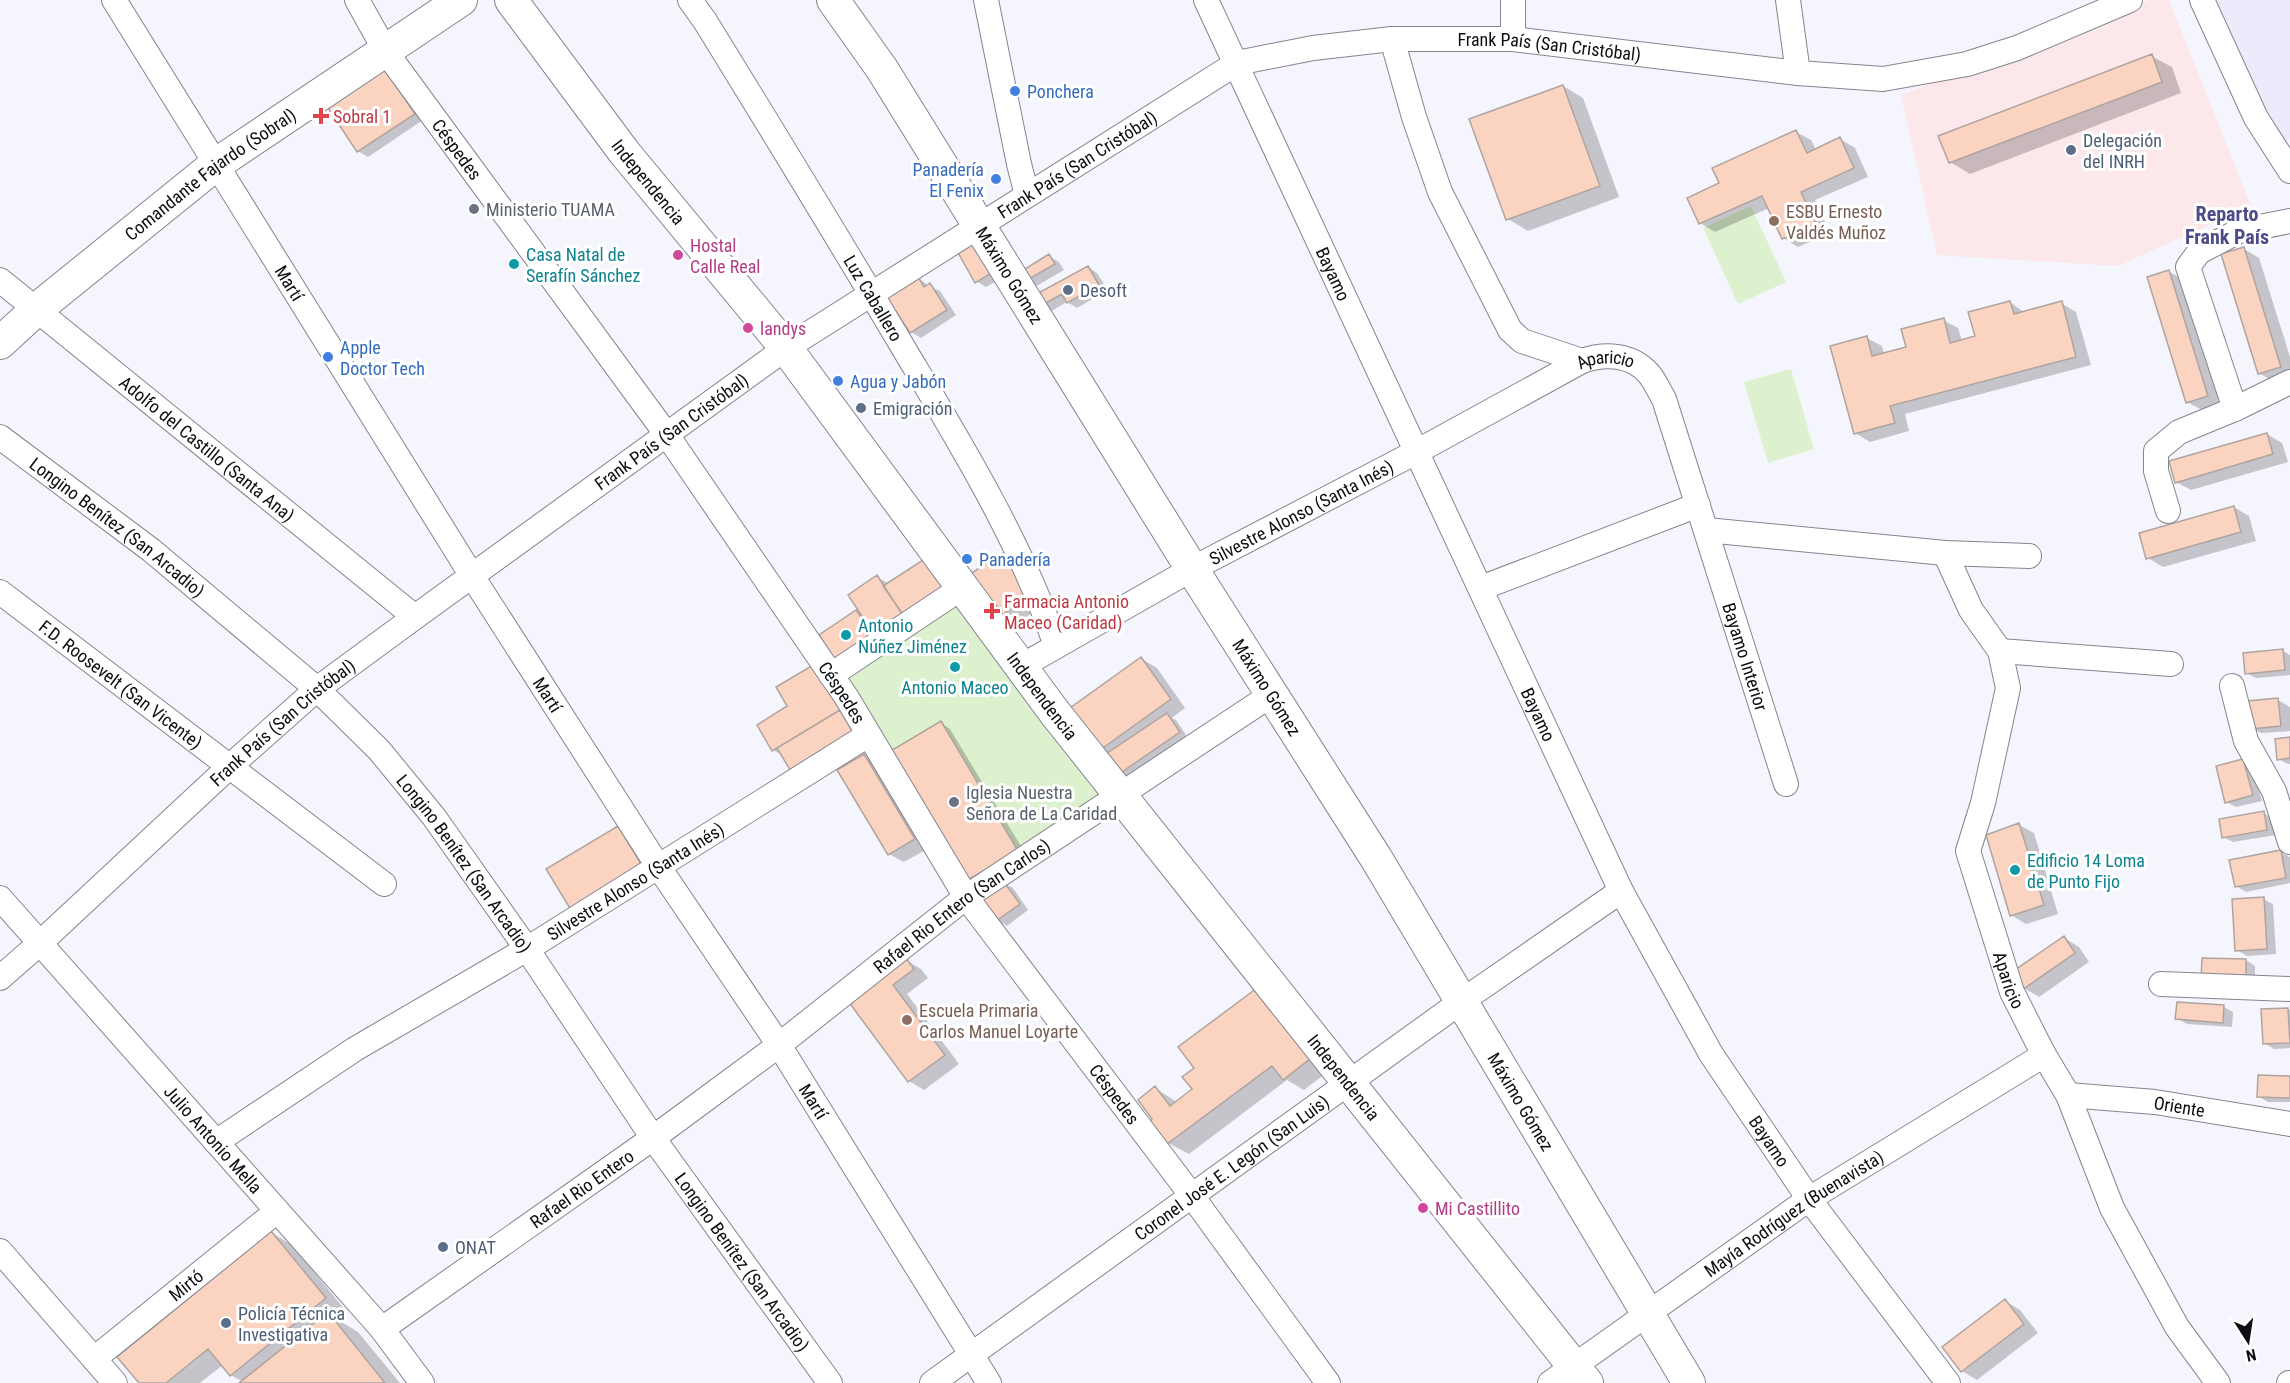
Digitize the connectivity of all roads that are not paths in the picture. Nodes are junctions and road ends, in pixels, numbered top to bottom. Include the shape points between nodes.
1 (114, 0) edge
2 (357, 0) edge
3 (461, 0) edge
4 (511, 0) edge
5 (690, 0) edge
6 (833, 0) edge
7 (986, 0) edge
8 (1206, 0) edge
9 (1513, 0) edge
10 (1788, 0) edge
11 (2130, 0) edge
12 (2202, 0) edge
13 (1392, 39) junction
14 (1513, 39) junction
15 (386, 52) junction
16 (1237, 63) junction
17 (1798, 73) junction
18 (215, 165) junction
19 (2290, 171) edge
20 (1027, 195) junction
21 (2290, 221) edge
22 (978, 226) junction
23 (0, 280) edge
24 (871, 294) junction
25 (37, 309) junction
26 (0, 343) edge
27 (786, 348) junction
28 (1582, 361) junction
29 (2290, 382) edge
30 (2235, 409) junction
31 (666, 435) junction
32 (0, 437) edge
33 (1418, 451) junction
34 (1698, 505) junction
35 (2168, 511) dead end
36 (1706, 530) junction
37 (1945, 553) junction
38 (2029, 556) dead end
39 (1192, 569) junction
40 (472, 576) junction
41 (963, 587) junction
42 (1481, 588) junction
43 (0, 592) edge
44 (1042, 604) junction
45 (415, 616) junction
46 (1056, 646) junction
47 (2000, 651) junction
48 (1016, 660) junction
49 (2170, 664) dead end
50 (831, 675) junction
51 (2232, 686) dead end
52 (316, 690) junction
53 (1271, 695) junction
54 (868, 735) junction
55 (228, 767) junction
56 (1786, 784) dead end
57 (2282, 791) edge
58 (1118, 794) junction
59 (2290, 842) edge
60 (658, 866) junction
61 (384, 884) dead end
62 (1621, 891) junction
63 (966, 897) junction
64 (0, 898) edge
65 (40, 943) junction
66 (527, 949) junction
67 (0, 978) edge
68 (2161, 984) dead end
69 (2290, 989) edge
70 (1462, 1001) junction
71 (779, 1045) junction
72 (2044, 1055) junction
73 (1348, 1083) junction
74 (2068, 1095) junction
75 (2290, 1124) edge
76 (653, 1138) junction
77 (216, 1142) junction
78 (1192, 1196) junction
79 (1809, 1199) junction
80 (277, 1211) junction
81 (0, 1251) edge
82 (1648, 1314) junction
83 (382, 1329) junction
84 (972, 1355) junction
85 (94, 1359) junction
86 (1571, 1378) edge
87 (114, 1383) edge
88 (422, 1383) edge
89 (830, 1383) edge
90 (932, 1383) edge
91 (989, 1383) edge
92 (1328, 1383) edge
93 (1689, 1383) edge
94 (1948, 1383) edge
95 (2218, 1383) edge

1 - 18 street, Martí
2 - 15 street, Céspedes
3 - 15 main road, Comandante Fajardo (Sobral)
4 - 27 main road, Independencia via 624,152
5 - 24 street, Luz Caballero
6 - 22 main road, Máximo Gómez via 882,69
7 - 20 street
8 - 16 street, Bayamo
9 - 14 street
10 - 17 street
11 - 17 street, Frank País (San Cristóbal) via 2027,44 1967,64 1883,79
12 - 19 street via 2256,118
13 - 14 street, Frank País (San Cristóbal)
13 - 16 street, Frank País (San Cristóbal) via 1313,48
13 - 28 street, Aparicio via 1440,192 1510,330 1522,341
14 - 17 street, Frank País (San Cristóbal)
15 - 18 main road, Comandante Fajardo (Sobral)
15 - 31 street, Céspedes
16 - 20 street, Frank País (San Cristóbal)
16 - 33 street, Bayamo
18 - 25 main road, Comandante Fajardo (Sobral)
18 - 40 street, Martí
20 - 22 street, Frank País (San Cristóbal)
21 - 30 street via 2239,231 2199,252 2188,267
22 - 24 street, Frank País (San Cristóbal)
22 - 39 main road, Máximo Gómez
23 - 25 street, Adolfo del Castillo (Santa Ana)
24 - 27 street, Frank País (San Cristóbal)
24 - 44 street, Luz Caballero via 972,464
25 - 26 main road, Comandante Fajardo (Sobral)
25 - 45 street, Adolfo del Castillo (Santa Ana)
27 - 31 street, Frank País (San Cristóbal)
27 - 41 main road, Independencia
28 - 33 street, Silvestre Alonso (Santa Inés)
28 - 34 street, Aparicio via 1610,355 1633,361 1648,373 1664,399
29 - 30 street
30 - 35 street via 2179,432 2156,451 2156,471
31 - 40 street, Frank País (San Cristóbal)
31 - 50 street, Céspedes
32 - 52 street, Longino Benítez (San Arcadio) via 151,550
33 - 39 street, Silvestre Alonso (Santa Inés)
33 - 42 street, Bayamo
34 - 36 street, Aparicio
34 - 42 street
36 - 37 street
36 - 56 street, Bayamo Interior
37 - 38 street
37 - 47 street, Aparicio via 1971,610
39 - 46 street, Silvestre Alonso (Santa Inés)
39 - 53 main road, Máximo Gómez
40 - 45 street, Frank País (San Cristóbal)
40 - 60 street, Martí
41 - 48 main road, Independencia
41 - 50 street
42 - 62 street, Bayamo
43 - 55 street, F.D. Roosevelt (San Vicente)
44 - 46 street, Luz Caballero
44 - 48 street via 1040,627
45 - 52 street, Frank País (San Cristóbal)
46 - 48 street, Silvestre Alonso (Santa Inés)
47 - 49 street
47 - 72 street, Aparicio via 2008,688 1983,803 1968,851 2012,992
48 - 58 main road, Independencia
50 - 54 street, Céspedes
51 - 57 street via 2246,741
52 - 55 street, Frank País (San Cristóbal)
52 - 66 street, Longino Benítez (San Arcadio) via 379,750 427,809
53 - 58 street, Rafael Rio Entero (San Carlos)
53 - 70 main road, Máximo Gómez
54 - 60 street, Silvestre Alonso (Santa Inés)
54 - 63 street, Céspedes
55 - 61 street, F.D. Roosevelt (San Vicente)
55 - 65 street, Frank País (San Cristóbal)
57 - 59 street
58 - 63 street, Rafael Rio Entero (San Carlos)
58 - 73 main road, Independencia
60 - 66 street, Silvestre Alonso (Santa Inés)
60 - 71 street, Martí
62 - 70 street, Coronel José E. Legón (San Luis)
62 - 79 street, Bayamo via 1711,1054
63 - 71 street, Rafael Rio Entero (San Carlos)
63 - 78 street, Céspedes
64 - 65 street, Julio Antonio Mella
65 - 67 street, Frank País (San Cristóbal)
65 - 77 street, Julio Antonio Mella
66 - 76 street, Longino Benítez (San Arcadio)
66 - 77 street, Silvestre Alonso (Santa Inés) via 355,1049
68 - 69 street
70 - 73 street, Coronel José E. Legón (San Luis)
70 - 82 main road, Máximo Gómez
71 - 76 street, Rafael Rio Entero
71 - 84 street, Martí
72 - 74 street, Aparicio
72 - 79 street, Mayía Rodríguez (Buenavista)
73 - 78 street, Coronel José E. Legón (San Luis)
73 - 86 main road, Independencia
74 - 75 street, Oriente via 2155,1102
74 - 95 street, Aparicio via 2112,1208 2177,1327
76 - 83 street, Rafael Rio Entero
76 - 89 street, Longino Benítez (San Arcadio)
77 - 80 street, Julio Antonio Mella
78 - 84 street, Coronel José E. Legón (San Luis)
78 - 92 street, Céspedes
79 - 82 street, Mayía Rodríguez (Buenavista)
79 - 94 street, Bayamo
80 - 83 street, Julio Antonio Mella
80 - 85 street, Mirtó
81 - 85 street
82 - 86 street, Mayía Rodríguez (Buenavista)
82 - 93 main road, Máximo Gómez
83 - 88 street, Julio Antonio Mella
84 - 90 street, Coronel José E. Legón (San Luis)
84 - 91 street, Martí
85 - 87 street

